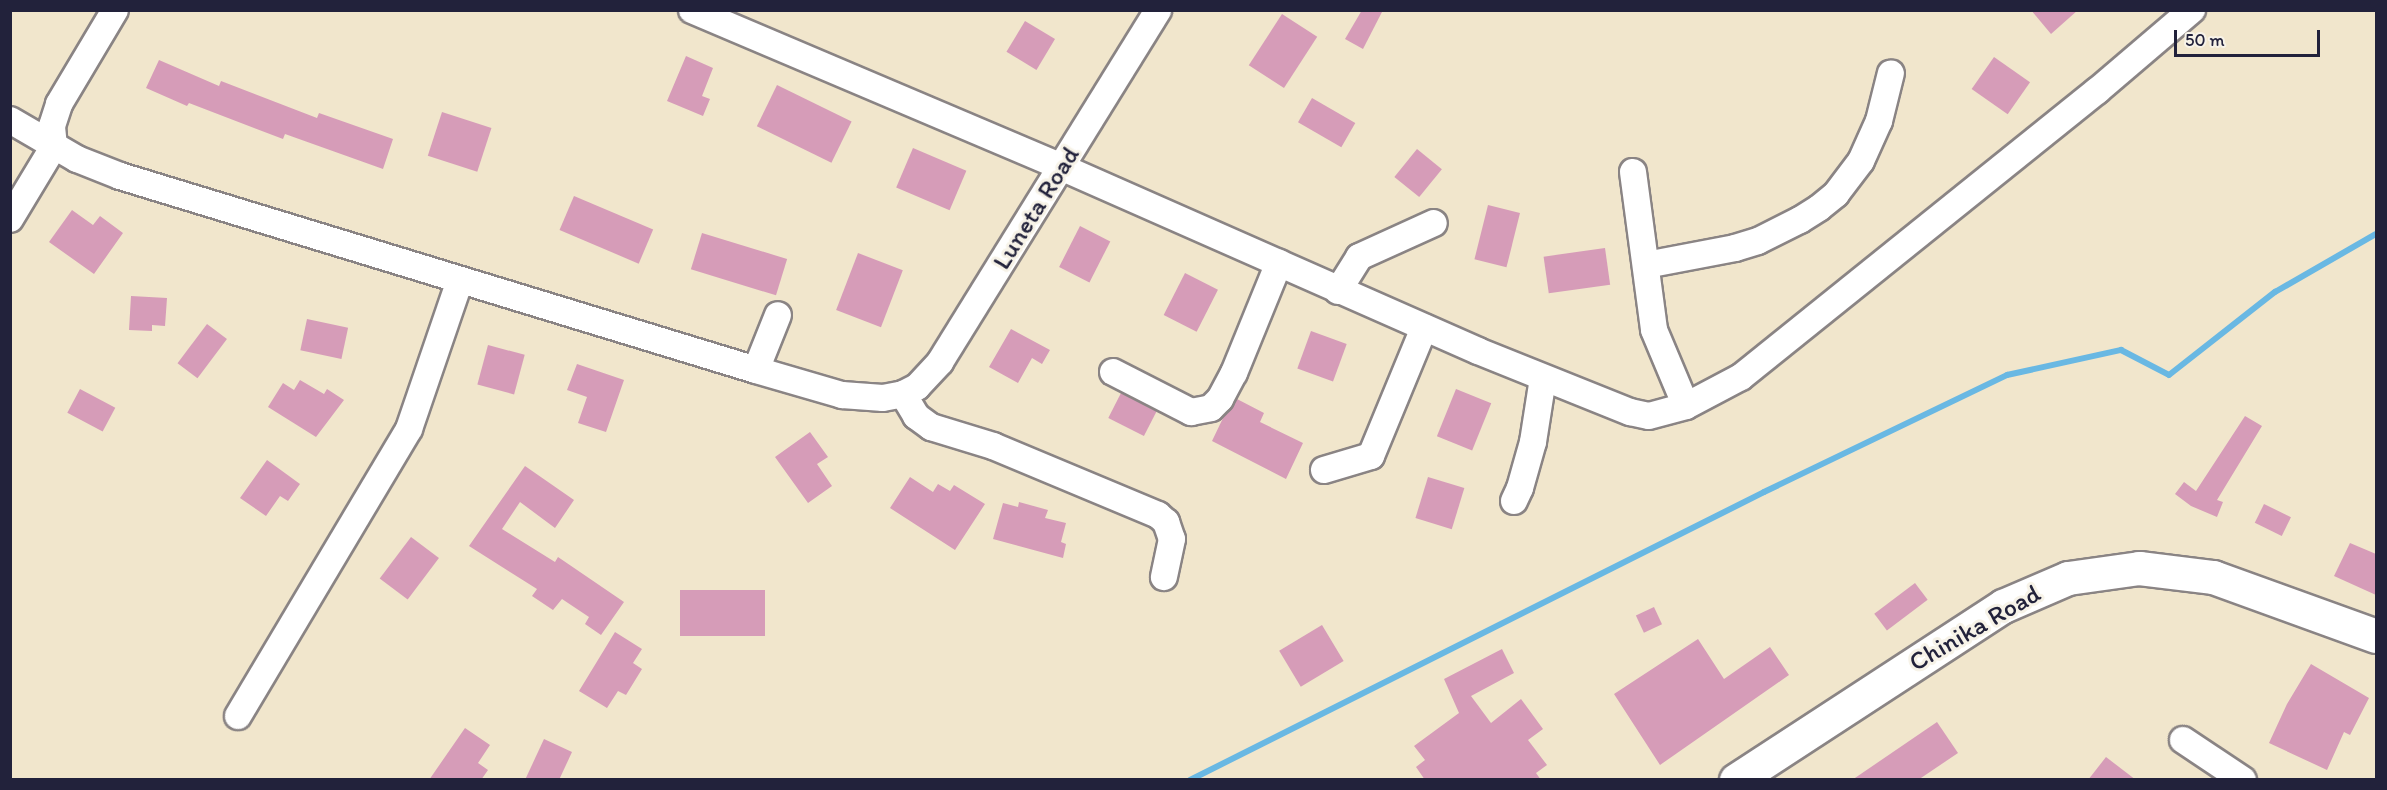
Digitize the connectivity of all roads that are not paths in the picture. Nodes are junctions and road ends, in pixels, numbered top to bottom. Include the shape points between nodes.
1 (114, 10) edge
2 (692, 10) edge
3 (1158, 10) edge
4 (2192, 10) edge
5 (1891, 73) dead end
6 (10, 120) edge
7 (54, 147) junction
8 (1061, 167) junction
9 (1632, 172) dead end
10 (10, 219) edge
11 (1434, 223) dead end
12 (1279, 263) junction
13 (1646, 265) junction
14 (460, 280) junction
15 (1338, 291) junction
16 (778, 315) dead end
17 (1424, 328) junction
18 (756, 370) junction
19 (1113, 372) dead end
20 (1543, 378) junction
21 (903, 394) junction
22 (1686, 406) junction
23 (1324, 470) dead end
24 (1514, 501) dead end
25 (1164, 577) dead end
26 (2376, 636) edge
27 (238, 716) dead end
28 (2183, 740) dead end
29 (1736, 780) edge
30 (2243, 780) edge

1 - 7 street via 56,110 52,126
2 - 8 street
3 - 8 street, Luneta Road
4 - 22 street via 1782,346 1741,377
5 - 13 street via 1879,122 1861,161 1836,194 1819,208 1758,241
6 - 7 street
7 - 10 street
7 - 14 street via 120,176
8 - 12 street
8 - 21 street, Luneta Road via 930,377
9 - 13 street
11 - 15 street via 1359,257
12 - 15 street
12 - 19 street via 1234,374 1211,408 1191,412
13 - 22 street via 1657,340
14 - 18 street
14 - 27 street via 409,429
15 - 17 street
16 - 18 street
17 - 20 street
17 - 23 street via 1371,456
18 - 21 street via 852,396 883,398
20 - 22 street via 1640,414 1664,414
20 - 24 street via 1533,442
21 - 25 street via 916,416 931,427 993,446 1158,515 1166,522 1172,539
26 - 29 main road, Chinika Road via 2213,577 2139,568 2068,578 2003,606
28 - 30 street

